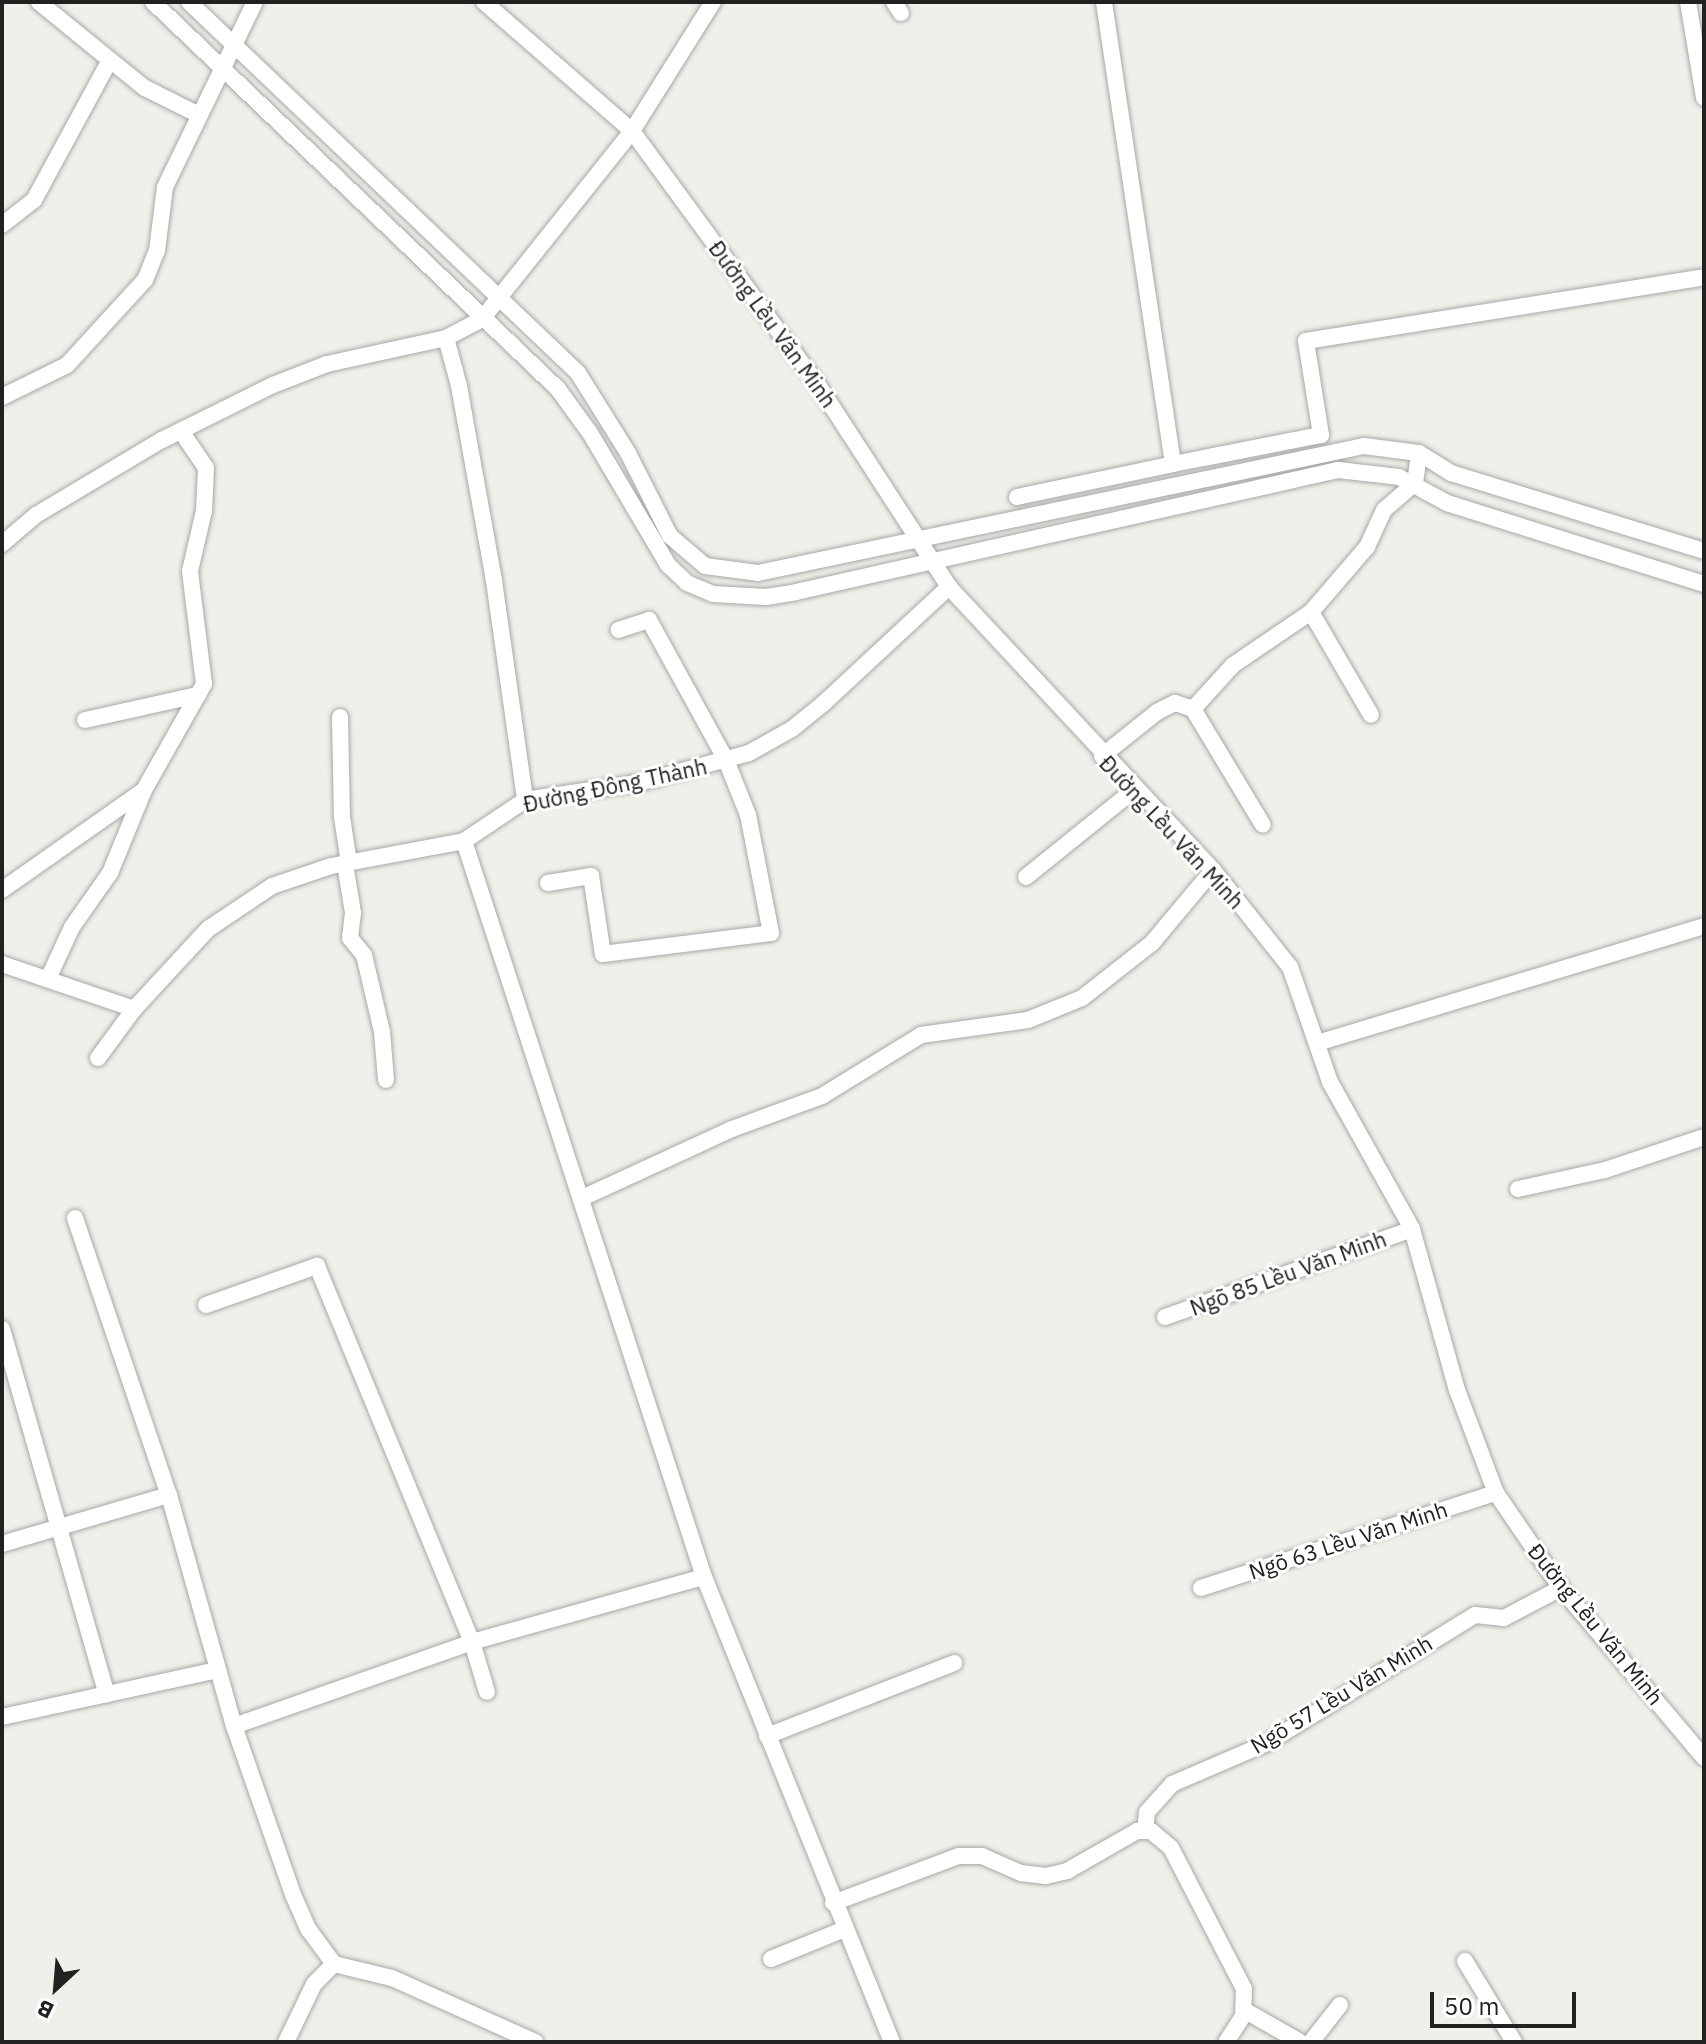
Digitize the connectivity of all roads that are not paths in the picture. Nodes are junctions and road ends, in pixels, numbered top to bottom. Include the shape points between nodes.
1 (39, 2) edge
2 (153, 2) edge
3 (189, 2) edge
4 (255, 2) edge
5 (484, 2) edge
6 (713, 2) edge
7 (1104, 2) edge
8 (1688, 2) edge
9 (235, 44) junction
10 (110, 60) junction
11 (222, 64) junction
12 (287, 98) junction
13 (1704, 98) edge
14 (197, 114) junction
15 (272, 116) junction
16 (632, 131) junction
17 (2, 225) edge
18 (1704, 277) edge
19 (502, 298) junction
20 (482, 319) junction
21 (446, 338) junction
22 (2, 397) edge
23 (181, 431) junction
24 (1419, 453) junction
25 (1173, 464) junction
26 (642, 480) junction
27 (1415, 483) junction
28 (621, 492) junction
29 (1017, 497) dead end
30 (916, 537) junction
31 (2, 544) edge
32 (1704, 551) edge
33 (934, 563) junction
34 (1704, 584) edge
35 (949, 587) junction
36 (1311, 612) junction
37 (619, 630) dead end
38 (198, 695) junction
39 (1193, 709) junction
40 (1371, 715) dead end
41 (340, 717) dead end
42 (85, 720) dead end
43 (1102, 756) junction
44 (726, 760) junction
45 (144, 790) junction
46 (1134, 790) junction
47 (525, 800) junction
48 (1263, 825) dead end
49 (464, 841) junction
50 (347, 864) junction
51 (1213, 870) junction
52 (1026, 877) dead end
53 (548, 883) dead end
54 (2, 890) edge
55 (1704, 926) edge
56 (2, 964) edge
57 (48, 979) junction
58 (134, 1009) junction
59 (1317, 1043) junction
60 (98, 1058) dead end
61 (386, 1080) dead end
62 (1704, 1137) edge
63 (1518, 1189) dead end
64 (582, 1198) junction
65 (75, 1218) dead end
66 (1412, 1229) junction
67 (206, 1305) dead end
68 (1165, 1317) dead end
69 (2, 1329) edge
70 (1496, 1493) junction
71 (169, 1495) junction
72 (59, 1525) junction
73 (2, 1544) edge
74 (704, 1577) junction
75 (1201, 1588) dead end
76 (1561, 1588) junction
77 (472, 1642) junction
78 (954, 1663) dead end
79 (218, 1670) junction
80 (487, 1692) dead end
81 (107, 1694) junction
82 (2, 1717) edge
83 (234, 1726) junction
84 (767, 1736) junction
85 (1704, 1758) edge
86 (1145, 1831) junction
87 (833, 1903) junction
88 (845, 1929) junction
89 (771, 1959) dead end
90 (1465, 1961) dead end
91 (334, 1964) junction
92 (1340, 2005) dead end
93 (1244, 2010) junction
94 (286, 2042) edge
95 (535, 2042) edge
96 (892, 2042) edge
97 (1226, 2042) edge
98 (1300, 2042) edge
99 (1311, 2042) edge
100 (1514, 2042) edge

1 - 10 street
2 - 11 street
3 - 9 street
4 - 9 street
5 - 16 street, Đường Lều Văn Minh
6 - 16 street
7 - 25 street
8 - 13 street
9 - 11 street
9 - 12 street
10 - 14 street via 145,88
10 - 17 street via 34,200
11 - 14 street
11 - 15 street
12 - 15 street
12 - 19 street
14 - 22 street via 165,187 157,251 145,280 67,365
15 - 20 street
16 - 19 street
16 - 30 street, Đường Lều Văn Minh via 818,385
18 - 25 street via 1306,341 1321,435
19 - 20 street
19 - 26 street via 578,373
20 - 21 street
20 - 28 street via 558,389 590,433
21 - 23 street via 327,364
21 - 47 street via 490,554
23 - 31 street via 36,515
23 - 38 street via 206,468 204,511 190,571 206,674
24 - 27 street
24 - 30 street via 1364,446 1300,455
24 - 32 street via 1451,473
25 - 29 street
26 - 28 street
26 - 30 street via 670,536 687,554 722,572 758,573
27 - 33 street via 1371,471 1338,470
27 - 34 street via 1447,503
27 - 36 street via 1384,510 1367,547
28 - 33 street via 668,565 687,583 713,594 766,597
30 - 33 street, Đường Lều Văn Minh
33 - 35 street, Đường Lều Văn Minh
35 - 43 street, Đường Lều Văn Minh
35 - 44 street, Đường Đông Thành via 792,729
36 - 39 street via 1233,665
36 - 40 street
37 - 44 street via 649,620
38 - 42 street
38 - 45 street
39 - 43 street via 1175,703 1157,712
39 - 48 street
41 - 50 street
43 - 46 street, Đường Lều Văn Minh
44 - 47 street, Đường Đông Thành via 638,783
44 - 53 street via 748,815 771,933 603,954 591,876
45 - 54 street
45 - 57 street via 127,841 72,927
46 - 51 street, Đường Lều Văn Minh
46 - 52 street
47 - 49 street, Đường Đông Thành
49 - 50 street, Đường Đông Thành
49 - 64 street
50 - 58 street, Đường Đông Thành via 272,886 208,929
50 - 61 street via 353,913 350,938 364,955 382,1032
51 - 59 street, Đường Lều Văn Minh via 1290,967
51 - 64 street via 1152,943 1082,998 1028,1020 921,1035 822,1096 732,1129
55 - 59 street
56 - 57 street
57 - 58 street
58 - 60 street, Đường Đông Thành
59 - 66 street, Đường Lều Văn Minh via 1330,1082
62 - 63 street via 1605,1170
64 - 74 street
65 - 71 street
66 - 68 street, Ngõ 85 Lều Văn Minh
66 - 70 street, Đường Lều Văn Minh via 1457,1390
67 - 77 street via 317,1266
69 - 72 street
70 - 75 street, Ngõ 63 Lều Văn Minh
70 - 76 street, Đường Lều Văn Minh
71 - 72 street
71 - 79 street
72 - 73 street
72 - 81 street
74 - 77 street
74 - 84 street
76 - 85 street, Đường Lều Văn Minh
76 - 86 street, Ngõ 57 Lều Văn Minh via 1504,1618 1475,1615 1267,1743 1172,1784 1147,1812
77 - 80 street
77 - 83 street
78 - 84 street
79 - 81 street
79 - 83 street
81 - 82 street
83 - 91 street via 294,1897
84 - 87 street
86 - 87 street via 1121,1838 1067,1871 1046,1876 1021,1873 982,1856 959,1856
86 - 93 street via 1164,1838 1171,1848 1244,1989
87 - 88 street
88 - 89 street
88 - 96 street
90 - 100 street
91 - 94 street via 314,1984
91 - 95 street via 392,1978
92 - 99 street
93 - 97 street
93 - 98 street

